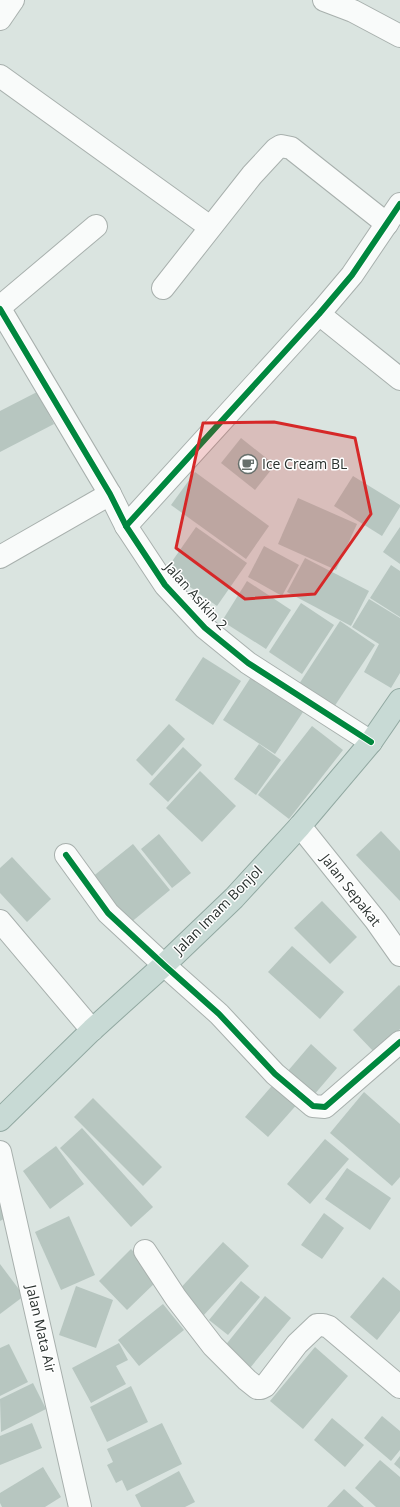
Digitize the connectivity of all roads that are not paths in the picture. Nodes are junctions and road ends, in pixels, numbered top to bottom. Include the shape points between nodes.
1 (13, 0) edge
2 (324, 0) edge
3 (0, 19) edge
4 (400, 36) edge
5 (0, 76) edge
6 (400, 204) edge
7 (387, 224) junction
8 (96, 226) dead end
9 (210, 227) junction
10 (163, 288) dead end
11 (0, 308) edge
12 (319, 314) junction
13 (400, 379) edge
14 (110, 494) junction
15 (126, 526) junction
16 (0, 557) edge
17 (400, 700) edge
18 (371, 742) junction
19 (300, 826) junction
20 (66, 855) dead end
21 (0, 921) edge
22 (400, 955) edge
23 (164, 965) junction
24 (92, 1030) junction
25 (400, 1042) edge
26 (0, 1120) edge
27 (0, 1152) edge
28 (145, 1251) dead end
29 (400, 1387) edge
30 (80, 1507) edge

1 - 3 street
2 - 4 street via 353,11
5 - 9 street
6 - 7 street
7 - 9 street via 291,148 281,146 276,148 252,175
7 - 12 street via 352,275
8 - 11 street
9 - 10 street
11 - 14 street, Jalan Asikin 2
12 - 13 street
12 - 15 street
14 - 15 street, Jalan Asikin 2
14 - 16 street
15 - 18 street, Jalan Asikin 2 via 165,585 205,628 248,663
17 - 18 highway, Jalan Imam Bonjol
18 - 19 highway, Jalan Imam Bonjol
19 - 22 street, Jalan Sepakat
19 - 23 highway, Jalan Imam Bonjol via 234,898
20 - 23 street via 108,913
21 - 24 street
23 - 24 highway, Jalan Imam Bonjol
23 - 25 street via 219,1014 275,1074 313,1106 325,1107
24 - 26 highway, Jalan Imam Bonjol
27 - 30 street, Jalan Mata Air
28 - 29 street via 176,1298 213,1346 257,1388 265,1386 297,1344 317,1325 329,1327

